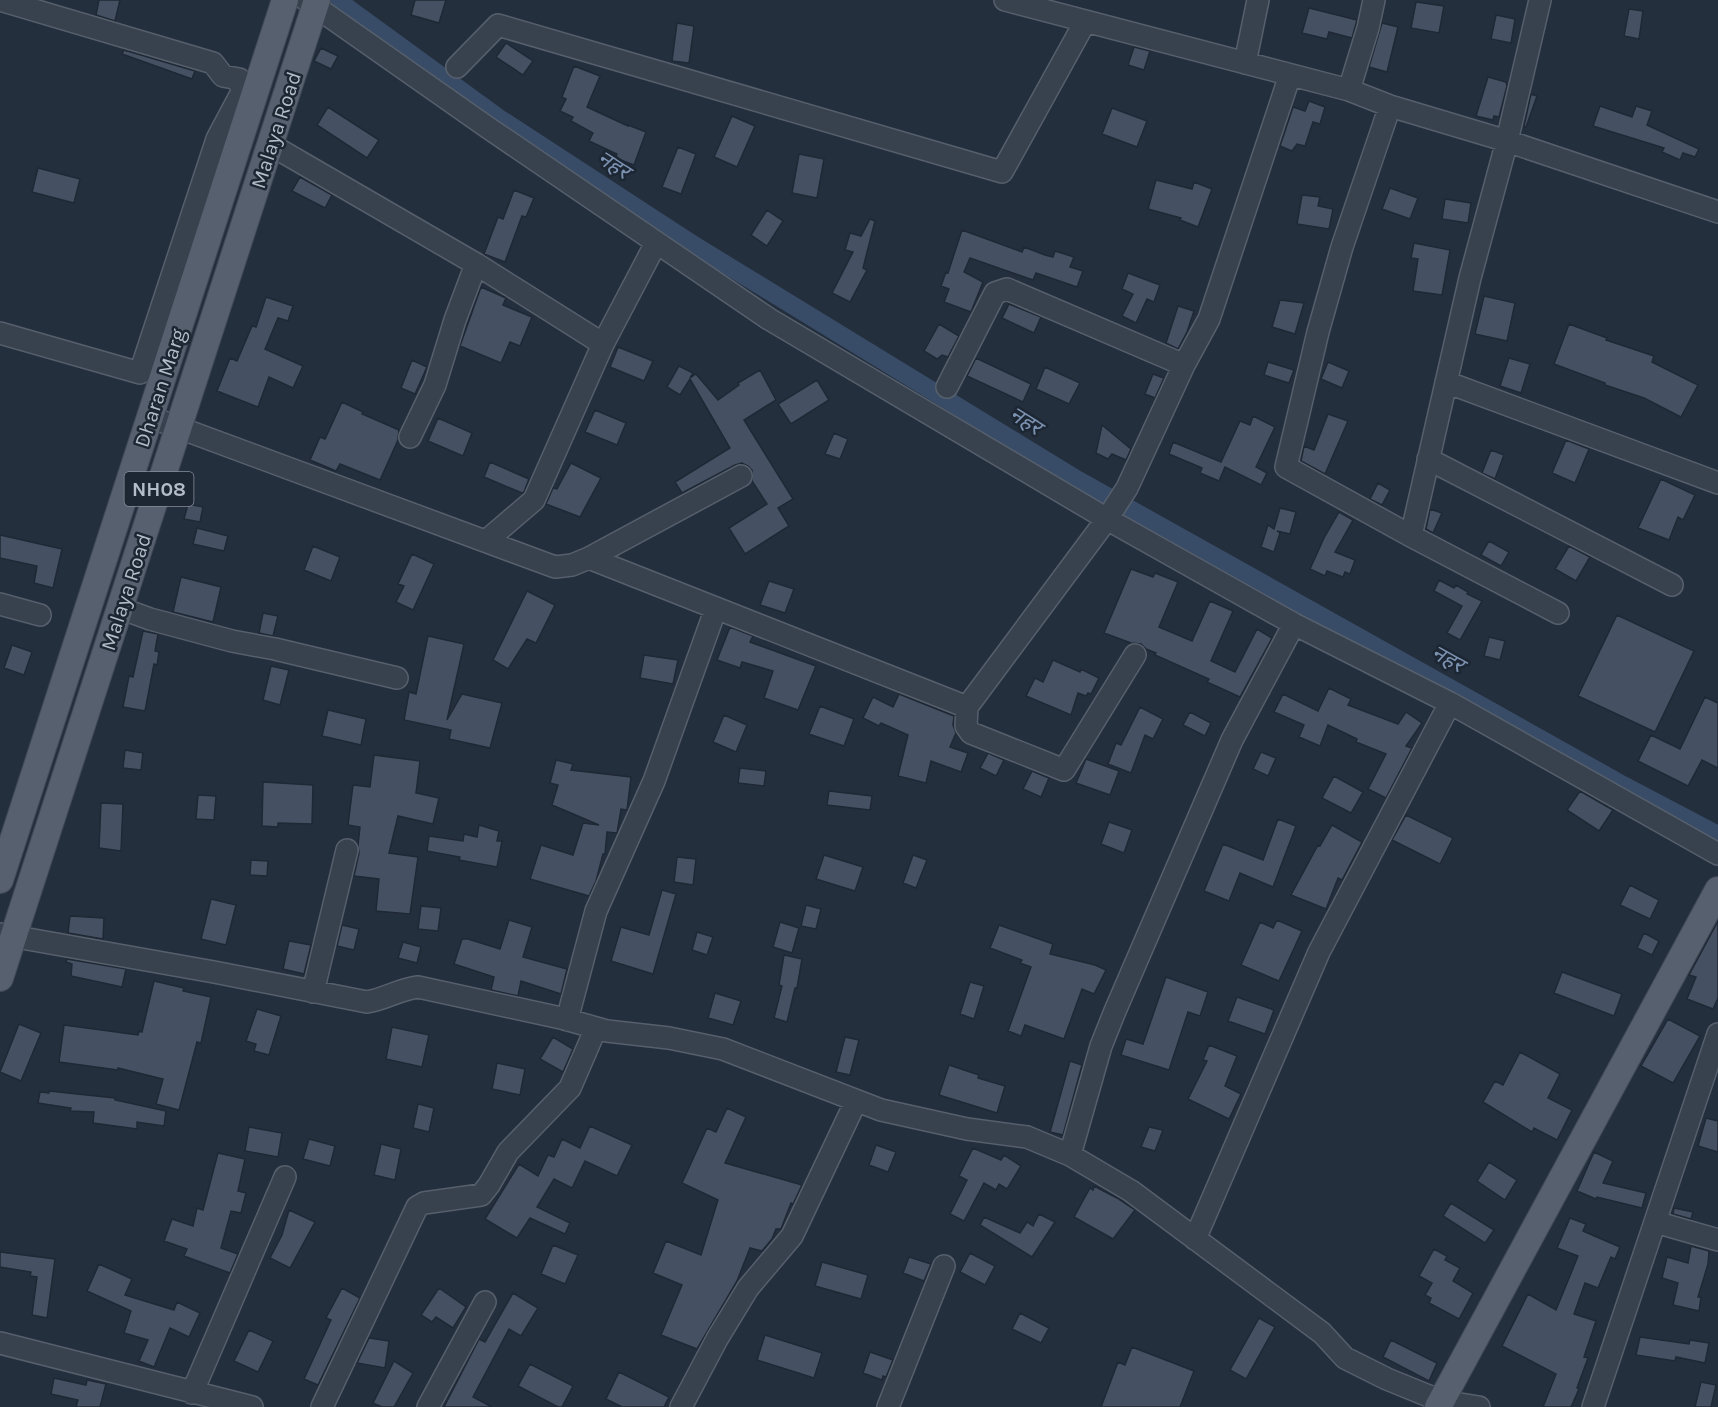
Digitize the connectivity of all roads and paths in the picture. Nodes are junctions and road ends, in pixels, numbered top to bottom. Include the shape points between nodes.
1 (0, 0) edge
2 (285, 0) edge
3 (1005, 0) edge
4 (1258, 0) edge
5 (1374, 0) edge
6 (1540, 0) edge
7 (313, 2) edge
8 (1056, 8) edge
9 (1085, 21) junction
10 (1245, 63) junction
11 (457, 67) dead end
12 (1290, 75) junction
13 (1349, 90) junction
14 (1390, 106) junction
15 (1507, 141) junction
16 (271, 145) junction
17 (1718, 212) edge
18 (656, 243) junction
19 (476, 264) junction
20 (0, 333) edge
21 (603, 344) junction
22 (1184, 365) junction
23 (1446, 382) junction
24 (947, 387) dead end
25 (150, 417) junction
26 (180, 428) junction
27 (410, 437) dead end
28 (1428, 459) junction
29 (741, 476) dead end
30 (1718, 483) edge
31 (1107, 519) junction
32 (1411, 536) junction
33 (486, 541) junction
34 (589, 558) junction
35 (1672, 585) dead end
36 (0, 604) edge
37 (120, 608) junction
38 (716, 608) junction
39 (1558, 614) dead end
40 (40, 615) dead end
41 (1294, 624) junction
42 (1135, 655) dead end
43 (397, 678) dead end
44 (1450, 703) junction
45 (967, 707) junction
46 (347, 850) dead end
47 (1718, 854) edge
48 (0, 880) edge
49 (1718, 890) edge
50 (7, 936) edge
51 (0, 978) edge
52 (313, 992) junction
53 (567, 1020) junction
54 (597, 1028) junction
55 (1718, 1034) edge
56 (1710, 1084) edge
57 (856, 1101) junction
58 (1070, 1155) junction
59 (285, 1177) dead end
60 (1655, 1222) junction
61 (1195, 1239) junction
62 (1718, 1240) edge
63 (944, 1266) dead end
64 (485, 1302) dead end
65 (0, 1343) edge
66 (192, 1393) junction
67 (1440, 1404) edge
68 (238, 1406) edge
69 (322, 1407) edge
70 (428, 1407) edge
71 (681, 1407) edge
72 (888, 1407) edge
73 (1479, 1407) edge
74 (1593, 1407) edge

1 - 20 street via 213,63 223,75 239,79 242,92 217,139 140,373
2 - 25 main road, Dharan Marg / NH08
3 - 8 street
4 - 10 street
5 - 13 street
6 - 15 street
7 - 16 main road, Malaya Road / NH08
7 - 18 street
8 - 9 street
9 - 10 street
9 - 11 street via 1002,172 498,25
10 - 12 street
12 - 13 street
12 - 22 street via 1209,319
13 - 14 street
14 - 15 street
14 - 32 street via 1342,247 1286,467
15 - 17 street
15 - 23 street
16 - 19 street
16 - 26 main road, Malaya Road / NH08
18 - 21 street
18 - 31 street via 769,319
19 - 21 street
19 - 27 street via 435,385
21 - 33 street via 534,500
22 - 24 street via 1006,289 995,293
22 - 31 street via 1127,488
23 - 28 street
23 - 30 street
25 - 26 street
25 - 48 main road, Dharan Marg / NH08
26 - 33 street
26 - 37 main road, Malaya Road / NH08
28 - 32 street
28 - 35 street
29 - 34 street
31 - 41 street
31 - 45 street
32 - 39 street
33 - 34 street via 555,567
34 - 38 street
36 - 40 street
37 - 43 street via 232,641
37 - 50 main road, Malaya Road / NH08
38 - 45 street
38 - 53 street via 654,781 596,911
41 - 44 street
41 - 58 street via 1232,740 1115,1011
42 - 45 street via 1064,770 971,733 966,726
44 - 47 street
44 - 61 street via 1319,952
46 - 52 street
49 - 67 main road
50 - 51 main road, Malaya Road / NH08
50 - 52 street
52 - 53 street via 367,1002 418,987
53 - 54 street
54 - 57 street via 723,1049
54 - 69 street via 570,1088 508,1152 481,1195 417,1207
55 - 56 street
56 - 60 street
57 - 58 street via 967,1129 1027,1137
57 - 71 street via 792,1236 748,1288
58 - 61 street via 1131,1191
59 - 66 street
60 - 62 street
60 - 74 street
61 - 67 street via 1322,1333 1345,1358
63 - 72 street
64 - 70 street
65 - 66 street
66 - 68 street
67 - 73 street

